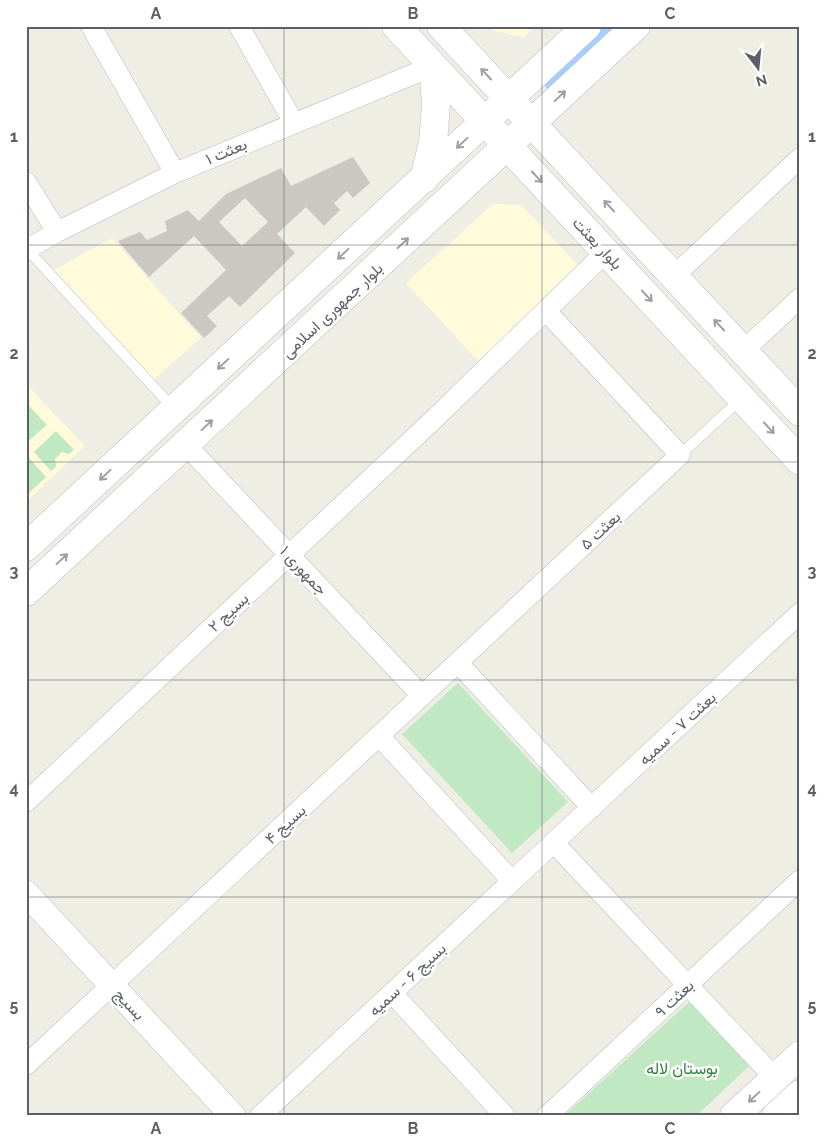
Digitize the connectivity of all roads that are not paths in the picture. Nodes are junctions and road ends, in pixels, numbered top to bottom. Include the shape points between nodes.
1 (91, 26) edge
2 (239, 26) edge
3 (396, 26) edge
4 (441, 26) edge
5 (587, 26) edge
6 (636, 26) edge
7 (433, 66) junction
8 (509, 99) junction
9 (485, 122) junction
10 (532, 123) junction
11 (294, 124) junction
12 (508, 146) junction
13 (800, 158) edge
14 (175, 173) junction
15 (424, 179) junction
16 (26, 182) edge
17 (57, 232) junction
18 (27, 249) edge
19 (606, 252) junction
20 (674, 276) junction
21 (800, 298) edge
22 (546, 311) junction
23 (743, 351) junction
24 (742, 398) junction
25 (174, 409) junction
26 (800, 411) edge
27 (186, 445) junction
28 (680, 455) junction
29 (800, 461) edge
30 (26, 547) edge
31 (289, 554) junction
32 (26, 592) edge
33 (800, 613) edge
34 (458, 662) junction
35 (422, 696) junction
36 (379, 736) junction
37 (26, 802) edge
38 (592, 808) junction
39 (554, 843) junction
40 (800, 880) edge
41 (512, 881) junction
42 (26, 893) edge
43 (112, 985) junction
44 (688, 985) junction
45 (392, 993) junction
46 (800, 1055) edge
47 (26, 1065) edge
48 (775, 1078) junction
49 (800, 1094) edge
50 (233, 1116) edge
51 (260, 1116) edge
52 (505, 1116) edge
53 (548, 1116) edge
54 (734, 1116) edge
55 (776, 1116) edge

1 - 14 street
2 - 11 street
3 - 7 main road, بلوار بعثت
8 -> 4 main road, بلوار بعثت
5 - 8 main road, بلوار جمهوری اسلامی
10 -> 6 main road, بلوار جمهوری اسلامی
7 - 9 main road, بلوار بعثت
7 - 11 street, بعثت ۱
7 - 15 main road via 436,104 433,143
8 - 9 main road, بلوار جمهوری اسلامی
8 - 10 main road, بلوار بعثت
9 - 12 main road, بلوار بعثت
9 -> 15 main road, بلوار جمهوری اسلامی
10 - 12 main road, بلوار جمهوری اسلامی
20 -> 10 main road, بلوار بعثت
11 - 14 street, بعثت ۱
12 -> 19 main road, بلوار بعثت
27 -> 12 main road, بلوار جمهوری اسلامی
13 - 20 street
14 - 17 street, بعثت ۱
15 -> 25 main road, بلوار جمهوری اسلامی
16 - 17 street
17 - 18 street, بعثت ۱
18 - 25 lane
19 - 22 street, بسیج ۲
19 -> 24 main road, بلوار بعثت
23 -> 20 main road, بلوار بعثت
21 - 23 street
22 - 28 street
22 - 31 street, بسیج ۲
23 - 26 main road, بلوار بعثت
24 - 28 lane, بعثت ۵
24 -> 29 main road, بلوار بعثت
25 -> 30 main road, بلوار جمهوری اسلامی
27 - 31 street, جمهوری ۱
32 -> 27 main road, بلوار جمهوری اسلامی
28 - 34 street, بعثت ۵
31 - 35 street, جمهوری ۱
31 - 37 street, بسیج ۲
33 - 38 street, بعثت ۷ - سمیه
34 - 35 street, بسیج ۴
34 - 38 street
35 - 36 street, بسیج ۴
36 - 41 street
36 - 43 street, بسیج ۴
38 - 39 street, بعثت ۷ - سمیه
39 - 41 street, بسیج ۶ - سمیه
39 - 44 street
40 - 44 street, بعثت ۹
41 - 45 street, بسیج ۶ - سمیه
42 - 43 street, بسیج
43 - 47 street, بسیج ۴
43 - 50 street, بسیج
44 - 48 street
44 - 53 street, بعثت ۹
45 - 51 street, بسیج ۶ - سمیه
45 - 52 street
46 - 48 main road
48 -> 54 main road
49 - 55 main road

